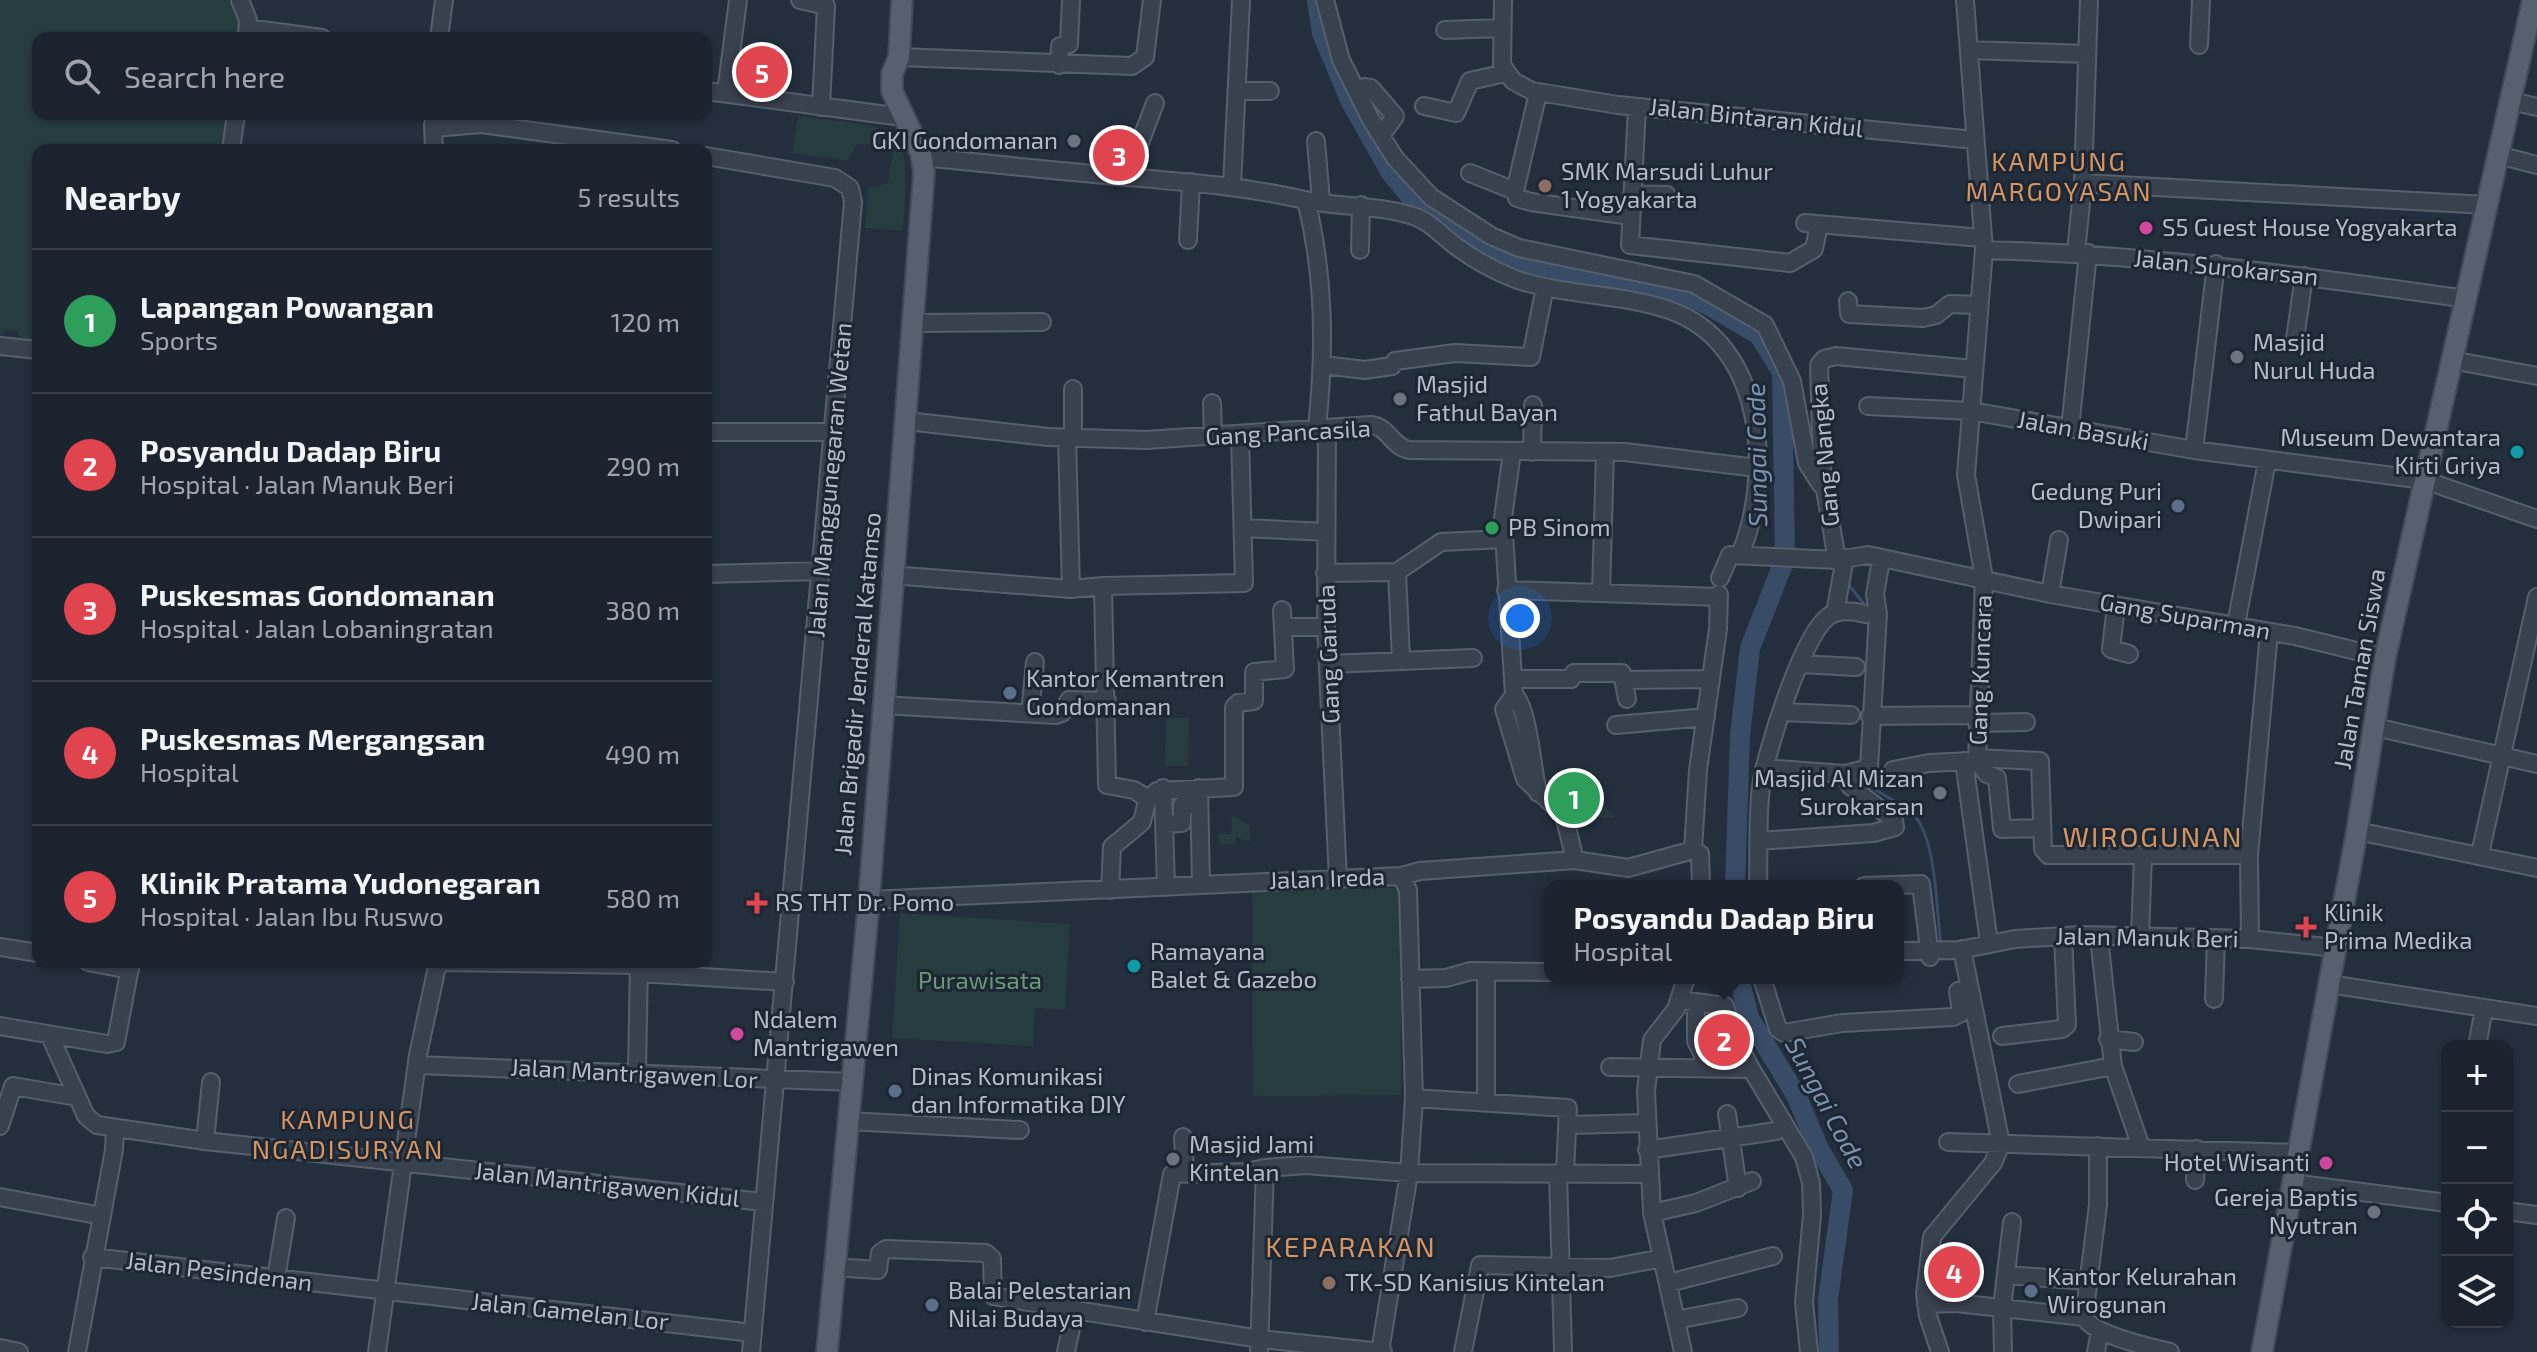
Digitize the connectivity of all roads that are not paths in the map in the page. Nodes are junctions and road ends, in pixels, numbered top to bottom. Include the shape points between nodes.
1 (240, 0) edge
2 (251, 0) edge
3 (444, 0) edge
4 (738, 0) edge
5 (800, 0) edge
6 (889, 0) edge
7 (902, 0) edge
8 (1071, 0) edge
9 (1152, 0) edge
10 (1241, 0) edge
11 (1325, 0) edge
12 (1503, 0) edge
13 (1965, 0) edge
14 (2089, 0) edge
15 (2201, 0) edge
16 (2533, 0) edge
17 (1502, 28) junction
18 (1445, 30) dead end
19 (252, 32) edge
20 (252, 32) edge
21 (440, 32) edge
22 (2199, 45) dead end
23 (1970, 50) junction
24 (2087, 54) junction
25 (1059, 65) junction
26 (896, 66) junction
27 (1505, 73) junction
28 (1238, 91) junction
29 (1270, 91) dead end
30 (712, 92) edge
31 (726, 93) junction
32 (1538, 93) junction
33 (2511, 101) junction
34 (1155, 103) dead end
35 (1424, 106) dead end
36 (821, 107) junction
37 (1637, 107) junction
38 (2537, 107) edge
39 (902, 117) junction
40 (235, 120) edge
41 (244, 120) edge
42 (1975, 140) junction
43 (1316, 141) dead end
44 (232, 144) edge
45 (241, 144) edge
46 (434, 144) edge
47 (618, 144) edge
48 (2498, 155) junction
49 (712, 157) edge
50 (923, 157) junction
51 (2537, 165) edge
52 (1470, 173) dead end
53 (1127, 177) junction
54 (1191, 182) junction
55 (2083, 183) junction
56 (1232, 185) junction
57 (1515, 191) junction
58 (1632, 194) junction
59 (1667, 195) dead end
60 (1313, 201) junction
61 (1361, 205) junction
62 (2487, 205) junction
63 (1630, 216) junction
64 (1188, 240) dead end
65 (1983, 244) junction
66 (1360, 250) dead end
67 (2082, 253) junction
68 (2216, 264) junction
69 (2304, 276) junction
70 (1545, 287) junction
71 (2467, 299) junction
72 (1848, 301) dead end
73 (1979, 305) junction
74 (1042, 322) dead end
75 (913, 323) junction
76 (2295, 339) dead end
77 (0, 346) edge
78 (32, 349) edge
79 (2451, 360) junction
80 (1323, 365) junction
81 (1974, 369) junction
82 (2537, 376) edge
83 (1073, 389) dead end
84 (1212, 403) dead end
85 (1533, 405) dead end
86 (1868, 406) dead end
87 (1971, 411) junction
88 (907, 421) junction
89 (1322, 428) junction
90 (2070, 429) junction
91 (712, 432) edge
92 (833, 432) junction
93 (1240, 435) junction
94 (1213, 437) junction
95 (1070, 438) junction
96 (2194, 450) junction
97 (1512, 452) junction
98 (1532, 452) junction
99 (1605, 452) junction
100 (2267, 461) junction
101 (1757, 468) junction
102 (2424, 480) junction
103 (1823, 488) junction
104 (2537, 519) edge
105 (1244, 528) junction
106 (1326, 532) junction
107 (1504, 539) junction
108 (2059, 540) dead end
109 (1743, 556) junction
110 (1841, 559) junction
111 (1881, 560) junction
112 (822, 571) junction
113 (1397, 572) junction
114 (1325, 573) junction
115 (712, 574) edge
116 (891, 575) junction
117 (1984, 578) junction
118 (1488, 581) dead end
119 (1506, 585) junction
120 (1103, 586) junction
121 (1071, 589) junction
122 (1719, 590) junction
123 (1601, 593) junction
124 (2050, 594) junction
125 (2537, 597) edge
126 (2116, 605) junction
127 (1835, 613) junction
128 (1865, 614) dead end
129 (2236, 625) junction
130 (1326, 627) junction
131 (2269, 632) junction
132 (2129, 654) dead end
133 (1473, 658) dead end
134 (2385, 658) junction
135 (1401, 659) junction
136 (2529, 660) edge
137 (1035, 662) dead end
138 (1329, 664) junction
139 (1800, 664) junction
140 (1856, 667) dead end
141 (1711, 679) junction
142 (1625, 680) junction
143 (1514, 687) junction
144 (1627, 699) dead end
145 (1107, 701) junction
146 (882, 705) junction
147 (1782, 712) junction
148 (1030, 713) junction
149 (1851, 715) dead end
150 (1870, 716) junction
151 (1706, 717) junction
152 (1977, 719) junction
153 (2026, 722) dead end
154 (1616, 725) dead end
155 (2375, 727) junction
156 (2502, 758) junction
157 (1973, 760) junction
158 (2537, 764) edge
159 (1764, 768) junction
160 (1893, 770) dead end
161 (1856, 771) junction
162 (1163, 788) junction
163 (1199, 796) junction
164 (1148, 799) junction
165 (1164, 824) junction
166 (2042, 828) junction
167 (2357, 831) junction
168 (1759, 841) junction
169 (1693, 850) junction
170 (2480, 854) junction
171 (2249, 855) junction
172 (2143, 856) junction
173 (1575, 860) junction
174 (2537, 868) edge
175 (1401, 876) junction
176 (1338, 879) junction
177 (1701, 880) edge
178 (1758, 880) edge
179 (1201, 885) junction
180 (1904, 885) edge
181 (1166, 887) junction
182 (1110, 890) junction
183 (869, 900) junction
184 (2063, 936) junction
185 (2099, 937) junction
186 (2140, 937) junction
187 (2216, 938) junction
188 (2250, 939) junction
189 (1989, 943) junction
190 (0, 947) edge
191 (2336, 948) junction
192 (1956, 951) junction
193 (32, 952) edge
194 (1904, 952) edge
195 (1929, 954) junction
196 (1904, 960) edge
197 (130, 968) edge
198 (437, 968) edge
199 (639, 968) edge
200 (649, 968) edge
201 (1486, 972) junction
202 (1544, 972) edge
203 (1410, 979) junction
204 (785, 982) junction
205 (1684, 984) edge
206 (1764, 984) edge
207 (2329, 984) junction
208 (2214, 999) dead end
209 (1680, 1000) junction
210 (2484, 1008) junction
211 (1696, 1012) dead end
212 (2537, 1016) edge
213 (0, 1026) edge
214 (50, 1036) junction
215 (2002, 1036) dead end
216 (2108, 1039) junction
217 (2478, 1040) edge
218 (2134, 1042) dead end
219 (417, 1065) junction
220 (2113, 1066) junction
221 (1610, 1067) dead end
222 (1647, 1067) junction
223 (1702, 1068) junction
224 (1744, 1069) dead end
225 (637, 1072) junction
226 (774, 1080) junction
227 (211, 1082) dead end
228 (851, 1082) junction
229 (2018, 1084) dead end
230 (77, 1097) junction
231 (1414, 1098) junction
232 (1486, 1100) junction
233 (1727, 1114) dead end
234 (1, 1116) edge
235 (847, 1121) junction
236 (1647, 1123) junction
237 (1568, 1125) junction
238 (115, 1129) junction
239 (1020, 1130) dead end
240 (1776, 1131) dead end
241 (1183, 1137) dead end
242 (1730, 1137) junction
243 (205, 1141) junction
244 (1948, 1142) dead end
245 (2001, 1144) junction
246 (2098, 1146) junction
247 (2141, 1147) junction
248 (2197, 1149) junction
249 (1647, 1150) junction
250 (2298, 1153) junction
251 (402, 1163) junction
252 (1265, 1168) junction
253 (1185, 1172) junction
254 (1409, 1173) junction
255 (1562, 1173) junction
256 (1648, 1174) junction
257 (2195, 1180) dead end
258 (2292, 1183) junction
259 (0, 1197) edge
260 (764, 1202) junction
261 (2441, 1202) edge
262 (2513, 1212) edge
263 (1652, 1213) junction
264 (2537, 1215) edge
265 (102, 1216) junction
266 (286, 1218) dead end
267 (2012, 1222) dead end
268 (1773, 1256) dead end
269 (92, 1257) junction
270 (1662, 1258) junction
271 (1560, 1266) junction
272 (833, 1267) junction
273 (2006, 1275) junction
274 (276, 1278) junction
275 (2089, 1281) junction
276 (1669, 1283) junction
277 (387, 1292) junction
278 (1926, 1304) junction
279 (1738, 1308) dead end
280 (2002, 1308) junction
281 (1075, 1310) junction
282 (2084, 1317) junction
283 (1676, 1320) junction
284 (1145, 1322) junction
285 (2100, 1331) junction
286 (753, 1333) junction
287 (1260, 1346) edge
288 (0, 1348) edge
289 (19, 1352) edge
290 (77, 1352) edge
291 (377, 1352) edge
292 (751, 1352) edge
293 (827, 1352) edge
294 (1066, 1352) edge
295 (1381, 1352) edge
296 (1463, 1352) edge
297 (1563, 1352) edge
298 (1683, 1352) edge
299 (1809, 1352) edge
300 (1940, 1352) edge
301 (2003, 1352) edge
302 (2096, 1352) edge
303 (2170, 1352) edge
304 (2262, 1352) edge

1 - 19 street
2 - 20 street
3 - 21 street
4 - 31 street
5 - 36 street via 826,6
6 - 26 main road via 887,57
7 - 26 main road
8 - 25 street via 1069,44 1060,46
9 - 25 street via 1142,63
10 - 28 street
11 - 103 street via 1333,39 1378,132 1431,197 1519,248 1694,284 1765,325 1792,381 1807,463
12 - 17 street
13 - 23 street, Gang Kuncara
14 - 24 street
15 - 22 street
16 - 33 main road, Jalan Taman Siswa
17 - 18 street
17 - 27 street
23 - 24 street
23 - 42 street, Gang Kuncara
24 - 55 street
25 - 26 street
26 - 39 main road via 892,97
27 - 32 street
27 - 35 street via 1470,81 1456,113
28 - 29 street
28 - 56 street
30 - 31 street
31 - 36 street
32 - 37 street, Jalan Bintaran Kidul
32 - 57 street
33 - 38 street
33 - 48 main road, Jalan Taman Siswa
34 - 53 street
36 - 39 street
37 - 42 street, Jalan Bintaran Kidul
37 - 58 street
39 - 50 main road
40 - 44 street
41 - 45 street
42 - 65 street, Gang Kuncara
43 - 60 street, Gang Garuda
46 - 47 street via 433,126 481,124
48 - 51 street
48 - 62 main road, Jalan Taman Siswa
49 - 92 street, Jalan Manggunegaran Wetan via 826,175 847,184 853,202
50 - 53 street
50 - 75 main road, Jalan Brigadir Jenderal Katamso
52 - 57 street
53 - 54 street
54 - 56 street
54 - 64 street
55 - 62 street
55 - 67 street
56 - 60 street
57 - 63 street via 1517,198 1531,202
58 - 59 street
58 - 63 street
60 - 61 street
60 - 80 street, Gang Garuda
61 - 66 street
61 - 70 street via 1414,216 1481,263
62 - 71 main road, Jalan Taman Siswa
63 - 65 street, Jalan Surokarsan via 1628,242 1636,247 1769,263 1790,263 1814,249 1812,224
65 - 67 street, Jalan Surokarsan
65 - 73 street, Gang Kuncara
67 - 68 street, Jalan Surokarsan
67 - 90 street
68 - 69 street, Jalan Surokarsan
68 - 96 street
69 - 71 street, Jalan Surokarsan
69 - 76 street
70 - 80 street via 1531,357 1455,353 1365,370
70 - 101 street via 1661,308 1700,327 1748,391 1756,421
71 - 79 main road, Jalan Taman Siswa
72 - 73 street via 1849,314 1914,319 1929,318 1950,304
73 - 81 street, Gang Kuncara
74 - 75 street
75 - 88 main road, Jalan Brigadir Jenderal Katamso
77 - 78 street
79 - 82 street
79 - 102 main road, Jalan Taman Siswa
80 - 89 street, Gang Garuda
81 - 87 street, Gang Kuncara
81 - 103 street, Gang Nangka via 1903,359 1824,359 1817,381
83 - 95 street
84 - 94 street
85 - 98 street
86 - 87 street, Jalan Basuki
87 - 90 street, Jalan Basuki
87 - 117 street, Gang Kuncara via 1966,475
88 - 95 street, Gang Pancasila
88 - 116 main road, Jalan Brigadir Jenderal Katamso
89 - 93 street, Gang Pancasila
89 - 97 street, Gang Pancasila via 1379,426 1406,449
89 - 106 street, Gang Garuda
90 - 96 street, Jalan Basuki
91 - 92 street
92 - 112 street, Jalan Manggunegaran Wetan
93 - 94 street, Gang Pancasila
93 - 105 street
94 - 95 street, Gang Pancasila
95 - 121 street
96 - 100 street, Jalan Basuki
97 - 98 street, Gang Pancasila
97 - 107 street
98 - 99 street, Gang Pancasila
99 - 101 street, Gang Pancasila
99 - 123 street
100 - 102 street, Jalan Basuki
100 - 129 street
101 - 109 street
102 - 104 street, Jalan Basuki
102 - 134 main road, Jalan Taman Siswa
103 - 110 street, Gang Nangka
105 - 106 street
105 - 120 street via 1241,584
106 - 114 street, Gang Garuda
107 - 113 street via 1441,542
107 - 119 street
108 - 124 street
109 - 110 street, Gang Nangka
109 - 122 street via 1728,557
110 - 111 street, Gang Nangka via 1868,555
110 - 127 street
111 - 117 street, Gang Nangka
111 - 150 street
112 - 115 street
112 - 204 street, Jalan Manggunegaran Wetan
113 - 114 street
113 - 135 street
114 - 130 street, Gang Garuda
116 - 121 street
116 - 146 main road, Jalan Brigadir Jenderal Katamso
117 - 124 street, Gang Suparman
117 - 152 street, Gang Kuncara
118 - 119 street
119 - 123 street
119 - 143 street
120 - 121 street
120 - 145 street
122 - 123 street
122 - 141 street
124 - 126 street, Gang Suparman
125 - 136 street
126 - 129 street, Gang Suparman
126 - 132 street via 2111,649
127 - 128 street
127 - 139 street via 1808,642
129 - 131 street, Gang Suparman
130 - 138 street, Gang Garuda
130 - 163 street via 1282,618 1285,669 1254,672 1254,701 1234,707 1234,787
131 - 134 street, Gang Suparman
131 - 171 street
133 - 135 street
134 - 155 main road, Jalan Taman Siswa
135 - 138 street
136 - 156 street
137 - 148 street
138 - 176 street, Gang Garuda via 1338,707
139 - 140 street
139 - 147 street
141 - 142 street
141 - 151 street
142 - 143 street via 1617,672 1574,673 1571,679
142 - 144 street
143 - 173 street via 1528,729 1538,793 1564,815
145 - 148 street via 1069,700 1060,714
145 - 164 street via 1107,785
146 - 148 street
146 - 183 main road, Jalan Brigadir Jenderal Katamso
147 - 149 street
147 - 159 street
150 - 152 street
150 - 161 street via 1869,768
151 - 154 street
151 - 169 street
152 - 153 street
152 - 157 street, Gang Kuncara
155 - 156 street
155 - 167 main road, Jalan Taman Siswa
156 - 158 street
156 - 170 street
157 - 160 street
157 - 166 street via 1996,776 2000,827
157 - 166 street via 2040,761
157 - 189 street, Gang Kuncara
159 - 161 street
159 - 168 street
161 - 168 street via 1850,786 1894,829
162 - 163 street
162 - 164 street
162 - 165 street
163 - 165 street via 1183,805 1182,823
163 - 179 street
164 - 182 street via 1142,822 1112,847
165 - 181 street
166 - 172 street via 2048,855
167 - 170 street
167 - 191 main road, Jalan Taman Siswa
168 - 178 street
169 - 173 street via 1628,868
169 - 177 street via 1700,854
170 - 174 street
171 - 172 street
171 - 188 street
172 - 186 street
173 - 175 street
175 - 176 street, Jalan Ireda
175 - 203 street, Jalan Ireda via 1408,890
176 - 179 street, Jalan Ireda
179 - 181 street, Jalan Ireda
180 - 195 street via 1921,884
181 - 182 street, Jalan Ireda
182 - 183 street, Jalan Ireda
183 - 228 main road, Jalan Brigadir Jenderal Katamso
184 - 185 street, Jalan Manuk Beri
184 - 189 street, Jalan Manuk Beri
184 - 215 street via 2067,1025
185 - 186 street, Jalan Manuk Beri
185 - 216 street
186 - 187 street, Jalan Manuk Beri
187 - 188 street, Jalan Manuk Beri
187 - 208 street
188 - 191 street, Jalan Manuk Beri
189 - 192 street, Jalan Manuk Beri
190 - 193 street
191 - 207 main road, Jalan Taman Siswa
192 - 195 street, Jalan Manuk Beri
192 - 206 street via 1961,1009 1953,1017 1842,1023 1784,1033 1778,1029
192 - 245 street
194 - 195 street
195 - 196 street
197 - 214 street via 116,1042
198 - 219 street
199 - 225 street
200 - 204 street
201 - 202 street
201 - 203 street
201 - 232 street
203 - 231 street, Jalan Ireda
204 - 226 street, Jalan Manggunegaran Wetan
205 - 209 street
207 - 210 street
207 - 250 main road, Jalan Taman Siswa
209 - 222 street via 1652,1040
209 - 299 street via 1725,1006 1750,1067 1804,1157 1812,1215 1804,1302
210 - 212 street
210 - 217 street
211 - 223 street
213 - 214 street
214 - 230 street
216 - 218 street
216 - 220 street
219 - 225 street, Jalan Mantrigawen Lor
219 - 251 street
220 - 229 street
220 - 247 street
221 - 222 street
222 - 223 street
222 - 236 street
223 - 224 street
225 - 226 street, Jalan Mantrigawen Lor
226 - 228 street, Jalan Mantrigawen Lor
226 - 260 street, Jalan Manggunegaran Wetan
227 - 243 street
228 - 235 main road, Jalan Brigadir Jenderal Katamso
230 - 234 street via 15,1086
230 - 238 street via 90,1122
231 - 232 street
231 - 254 street, Jalan Ireda
232 - 237 street via 1566,1107
233 - 242 street
235 - 239 street
235 - 272 main road, Jalan Brigadir Jenderal Katamso
236 - 237 street
236 - 249 street
237 - 255 street
238 - 243 street, Jalan Mantrigawen Kidul
238 - 265 street, Jalan Pesindenan
240 - 242 street
241 - 253 street
242 - 249 street
242 - 263 street via 1745,1184
243 - 251 street, Jalan Mantrigawen Kidul
244 - 245 street
245 - 246 street
245 - 278 street via 1993,1163 1932,1237
246 - 247 street
246 - 275 street
247 - 248 street
248 - 250 street
248 - 257 street
249 - 256 street
250 - 258 main road, Jalan Taman Siswa
251 - 260 street, Jalan Mantrigawen Kidul
251 - 277 street
252 - 253 street
252 - 254 street via 1306,1165
252 - 287 street
253 - 284 street via 1168,1179
254 - 255 street
254 - 295 street, Jalan Ireda
255 - 256 street
255 - 271 street
256 - 263 street
258 - 261 street
258 - 304 main road, Jalan Taman Siswa
259 - 265 street
260 - 286 street, Jalan Manggunegaran Wetan
262 - 264 street
263 - 270 street
265 - 269 street, Jalan Pesindenan
266 - 274 street
267 - 273 street
268 - 276 street
269 - 274 street, Jalan Pesindenan
269 - 290 street
270 - 271 street via 1610,1268
270 - 276 street
271 - 296 street via 1480,1265
271 - 297 street
272 - 281 street via 878,1270 880,1253 886,1249 986,1253 992,1259 993,1296
272 - 293 main road, Jalan Brigadir Jenderal Katamso
273 - 275 street
273 - 280 street
274 - 277 street, Jalan Pesindenan
275 - 282 street
276 - 283 street
277 - 286 street, Jalan Gamelan Lor
277 - 291 street
278 - 280 street
278 - 300 street
279 - 283 street
280 - 282 street
280 - 301 street
281 - 284 street
281 - 294 street
282 - 285 street
283 - 298 street
284 - 287 street
285 - 302 street
285 - 303 street
286 - 292 street, Jalan Manggunegaran Wetan
287 - 295 street
288 - 289 street

